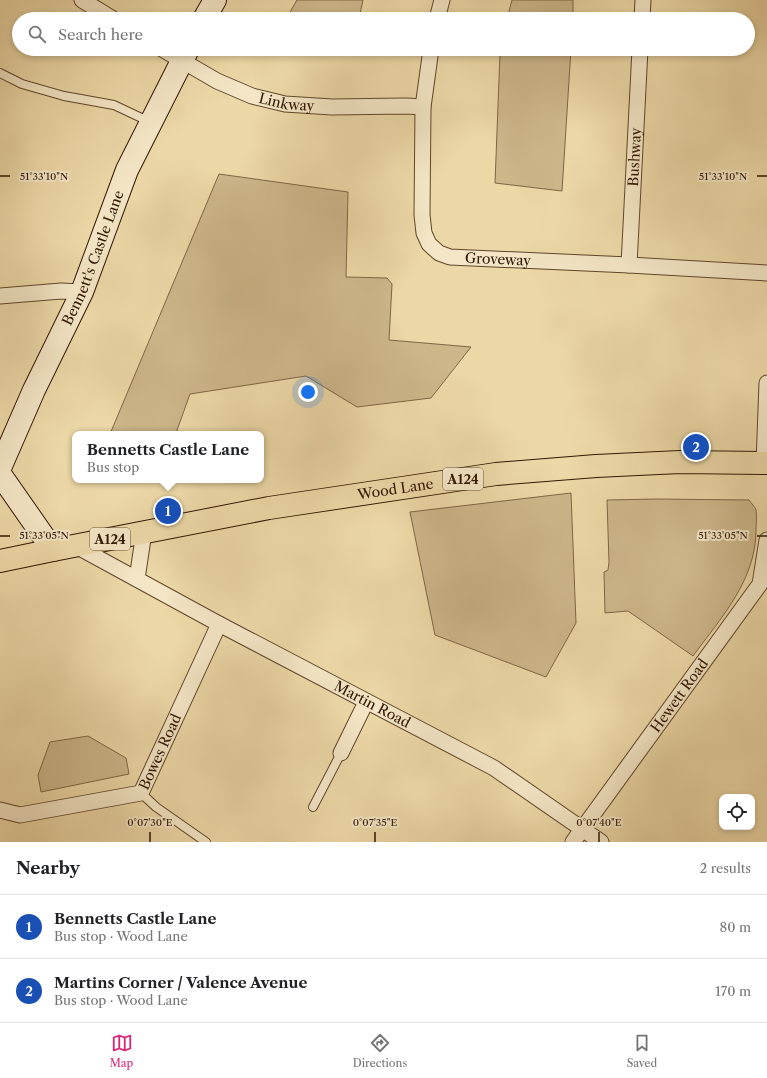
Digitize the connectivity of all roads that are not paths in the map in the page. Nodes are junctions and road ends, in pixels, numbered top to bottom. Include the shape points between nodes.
1 (82, 0) edge
2 (215, 0) edge
3 (442, 0) edge
4 (643, 0) edge
5 (102, 12) edge
6 (208, 12) edge
7 (439, 12) edge
8 (642, 12) edge
9 (184, 56) edge
10 (185, 56) edge
11 (430, 56) edge
12 (640, 56) edge
13 (0, 73) edge
14 (423, 107) junction
15 (151, 123) junction
16 (629, 265) junction
17 (767, 273) edge
18 (82, 292) junction
19 (0, 296) edge
20 (767, 383) edge
21 (765, 463) edge
22 (0, 468) edge
23 (0, 474) edge
24 (144, 532) junction
25 (767, 540) edge
26 (76, 546) junction
27 (52, 550) junction
28 (0, 561) edge
29 (137, 579) junction
30 (764, 585) edge
31 (219, 624) junction
32 (366, 702) junction
33 (341, 753) joint
34 (141, 793) junction
35 (313, 807) dead end
36 (0, 810) edge
37 (582, 829) junction
38 (206, 842) edge
39 (573, 842) edge
40 (601, 842) edge

1 - 5 street
2 - 6 main road
3 - 7 street
4 - 8 street
9 - 15 main road, Bennett's Castle Lane
10 - 14 street, Linkway via 217,81 252,96 285,104
11 - 14 street, Groveway
12 - 16 street, Bushway
13 - 15 lane via 22,84 64,96 114,105
14 - 16 street, Groveway via 422,215 424,233 439,253 450,257
15 - 18 main road, Bennett's Castle Lane via 127,170
16 - 17 street, Groveway
18 - 19 street via 61,290
18 - 22 main road, Bennett's Castle Lane via 34,390
20 - 21 street
21 - 24 main road, Wood Lane / A124 via 680,462 496,474 269,508
23 - 27 main road
24 - 26 main road, Wood Lane / A124
24 - 29 street
25 - 30 street, Hewett Road
26 - 27 main road, Wood Lane / A124
26 - 29 street, Martin Road
27 - 28 main road, A124
29 - 31 street, Martin Road
30 - 37 street, Hewett Road
31 - 32 street, Martin Road
31 - 34 street, Bowes Road
32 - 33 street
32 - 37 street, Martin Road via 494,768
33 - 35 lane
34 - 36 street, Bowes Road via 20,815
34 - 38 lane via 156,807
37 - 39 street, Hewett Road
37 - 40 street, Martin Road

